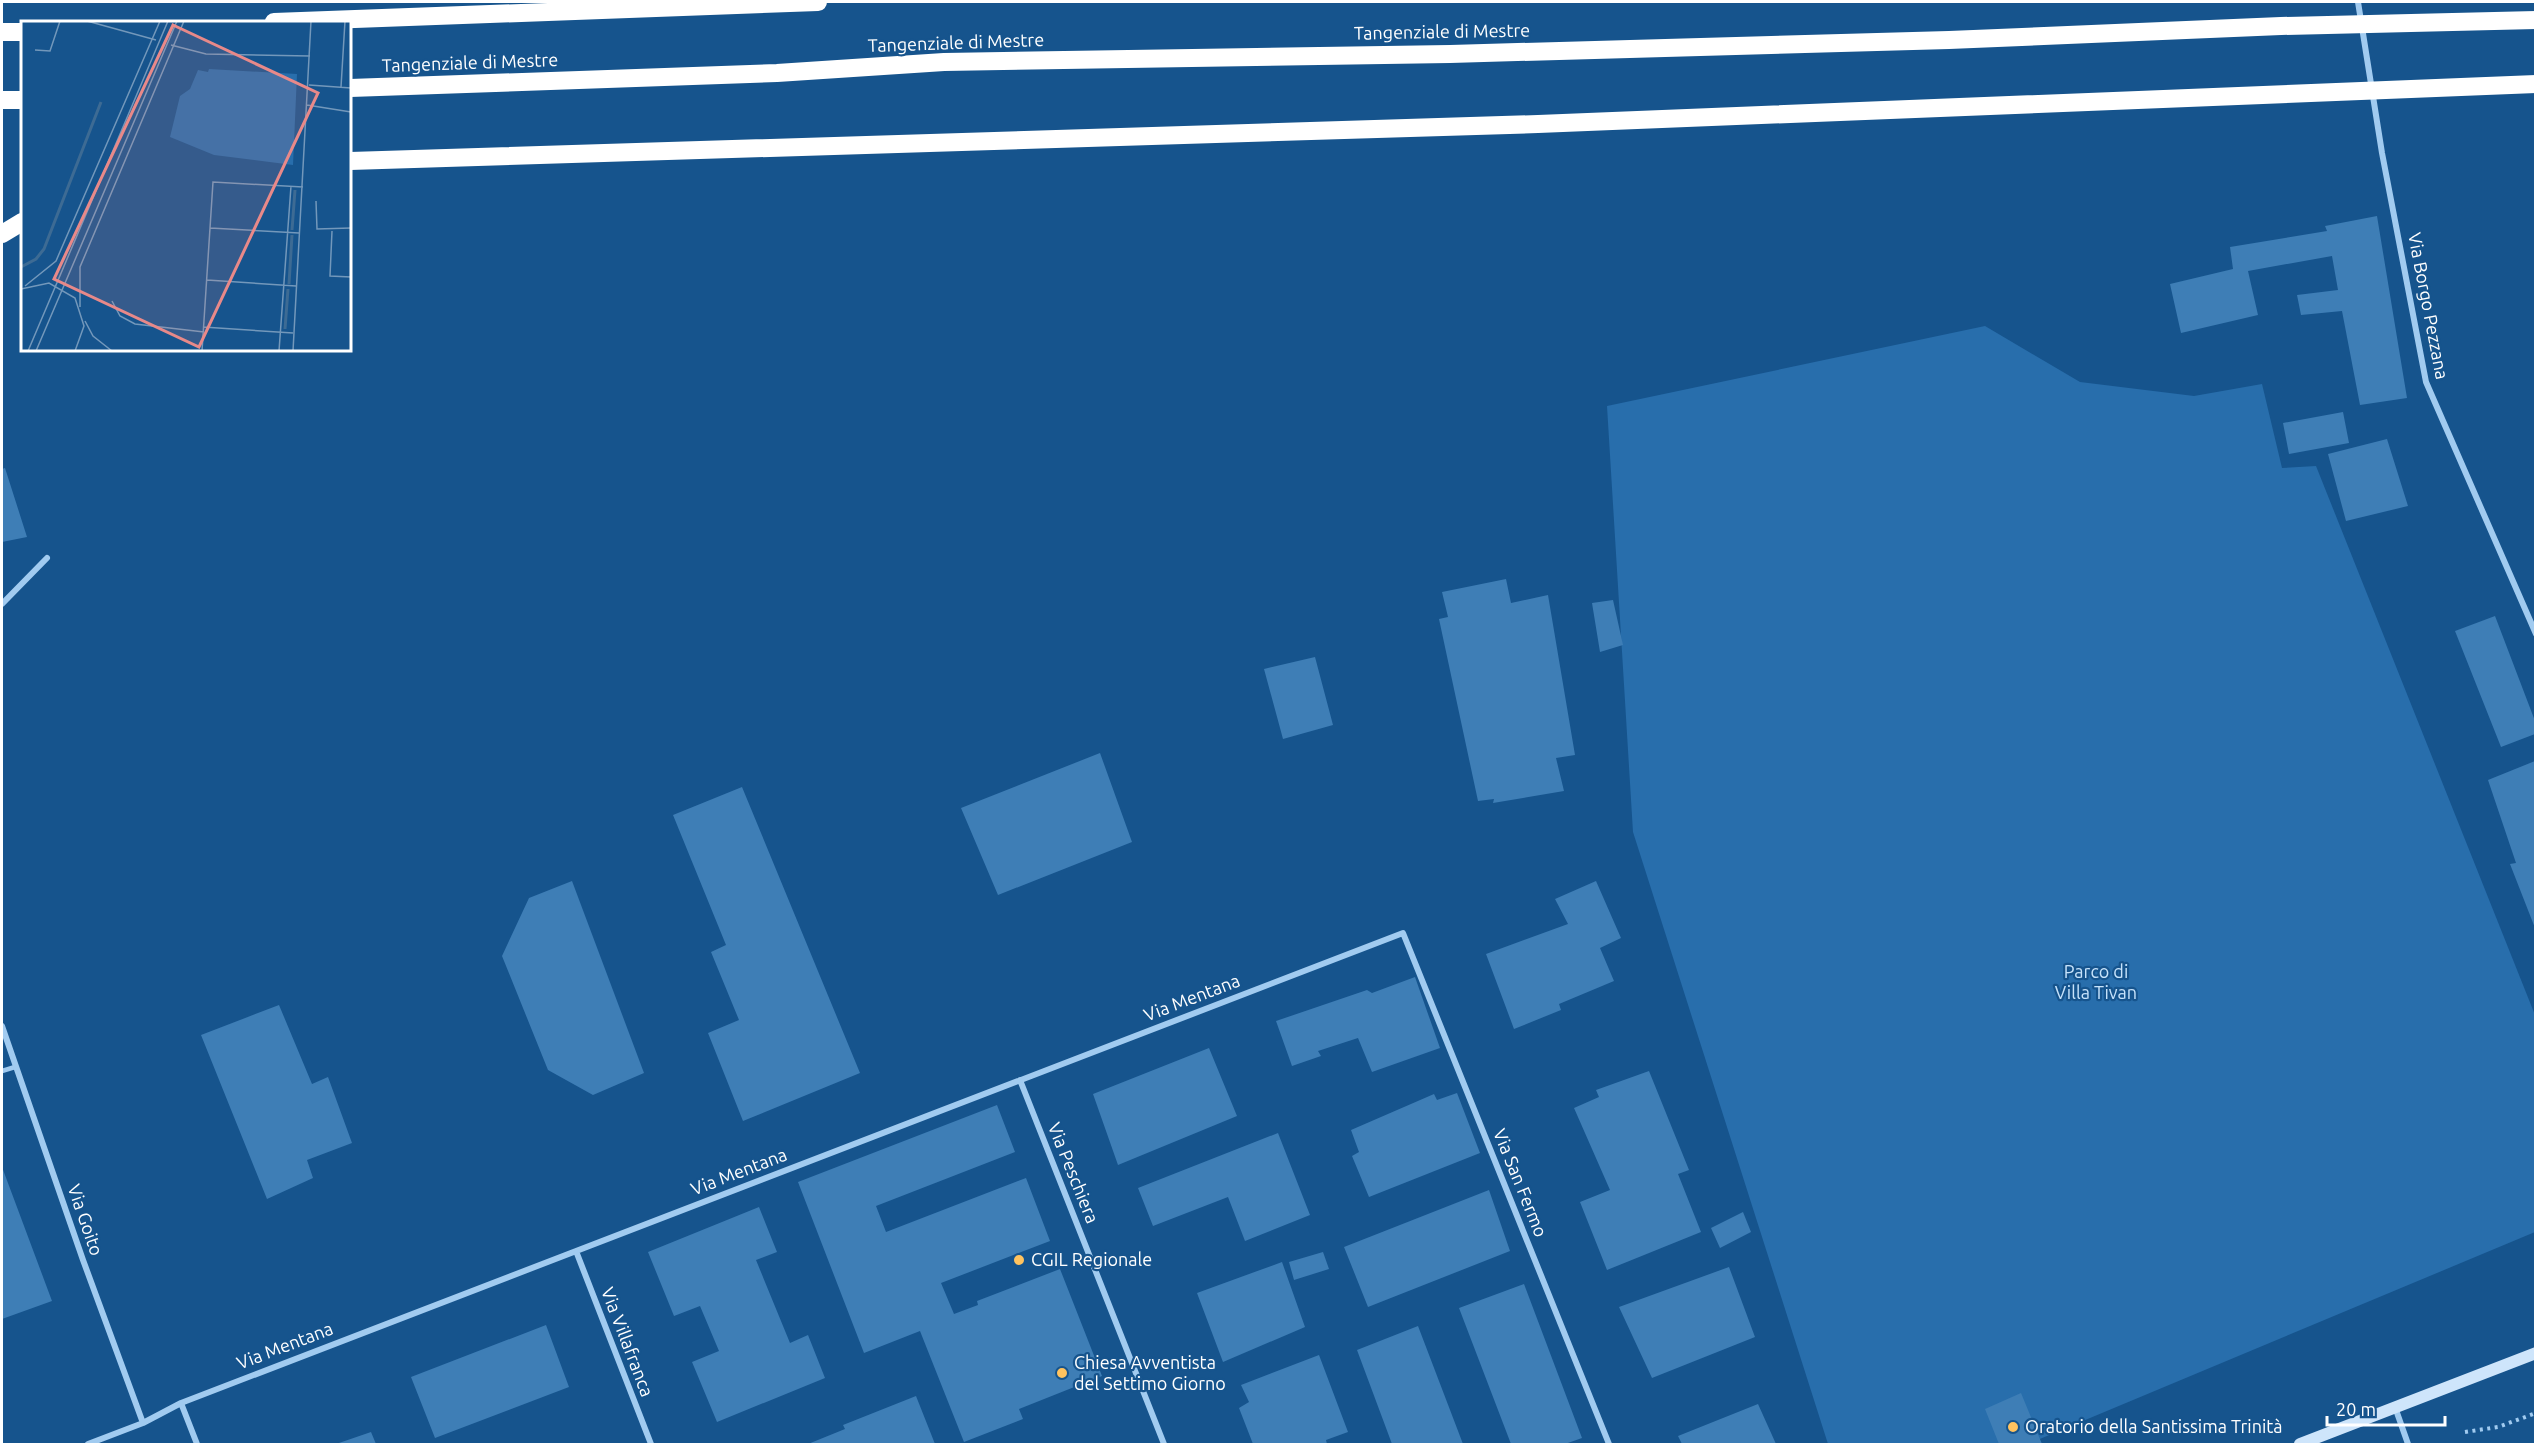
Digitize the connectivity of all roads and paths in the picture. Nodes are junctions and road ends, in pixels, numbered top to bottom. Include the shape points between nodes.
1 (818, 2) edge
2 (2358, 2) edge
3 (2535, 20) edge
4 (302, 21) edge
5 (2, 32) edge
6 (21, 32) edge
7 (2535, 84) edge
8 (351, 88) edge
9 (2, 100) edge
10 (21, 100) edge
11 (351, 161) edge
12 (21, 223) edge
13 (2, 234) edge
14 (47, 558) dead end
15 (2, 604) edge
16 (2535, 634) edge
17 (1403, 933) joint
18 (2, 1026) edge
19 (15, 1067) junction
20 (2, 1071) edge
21 (1020, 1080) junction
22 (576, 1251) junction
23 (2535, 1353) edge
24 (180, 1403) junction
25 (2395, 1407) junction
26 (2535, 1413) edge
27 (143, 1423) junction
28 (2465, 1432) dead end
29 (88, 1444) edge
30 (197, 1444) edge
31 (651, 1444) edge
32 (1164, 1444) edge
33 (1609, 1444) edge
34 (2300, 1444) edge
35 (2408, 1444) edge

1 - 4 highway
2 - 16 street, Via Borgo Pezzana via 2426,382
3 - 8 highway, Tangenziale di Mestre via 1450,54 944,62 777,73
5 - 6 highway
7 - 11 highway via 1549,123
9 - 10 highway
12 - 13 highway
14 - 15 street
17 - 21 street, Via Mentana
17 - 33 street, Via San Fermo
18 - 19 street, Via Goito
19 - 20 lane
19 - 27 street, Via Goito
21 - 22 street, Via Mentana
21 - 32 street, Via Peschiera
22 - 24 street, Via Mentana
22 - 31 street, Via Villafranca
23 - 25 main road
24 - 27 street, Via Mentana
24 - 30 street
25 - 34 main road
25 - 35 street
26 - 28 path via 2498,1427
27 - 29 street, Via Mentana

